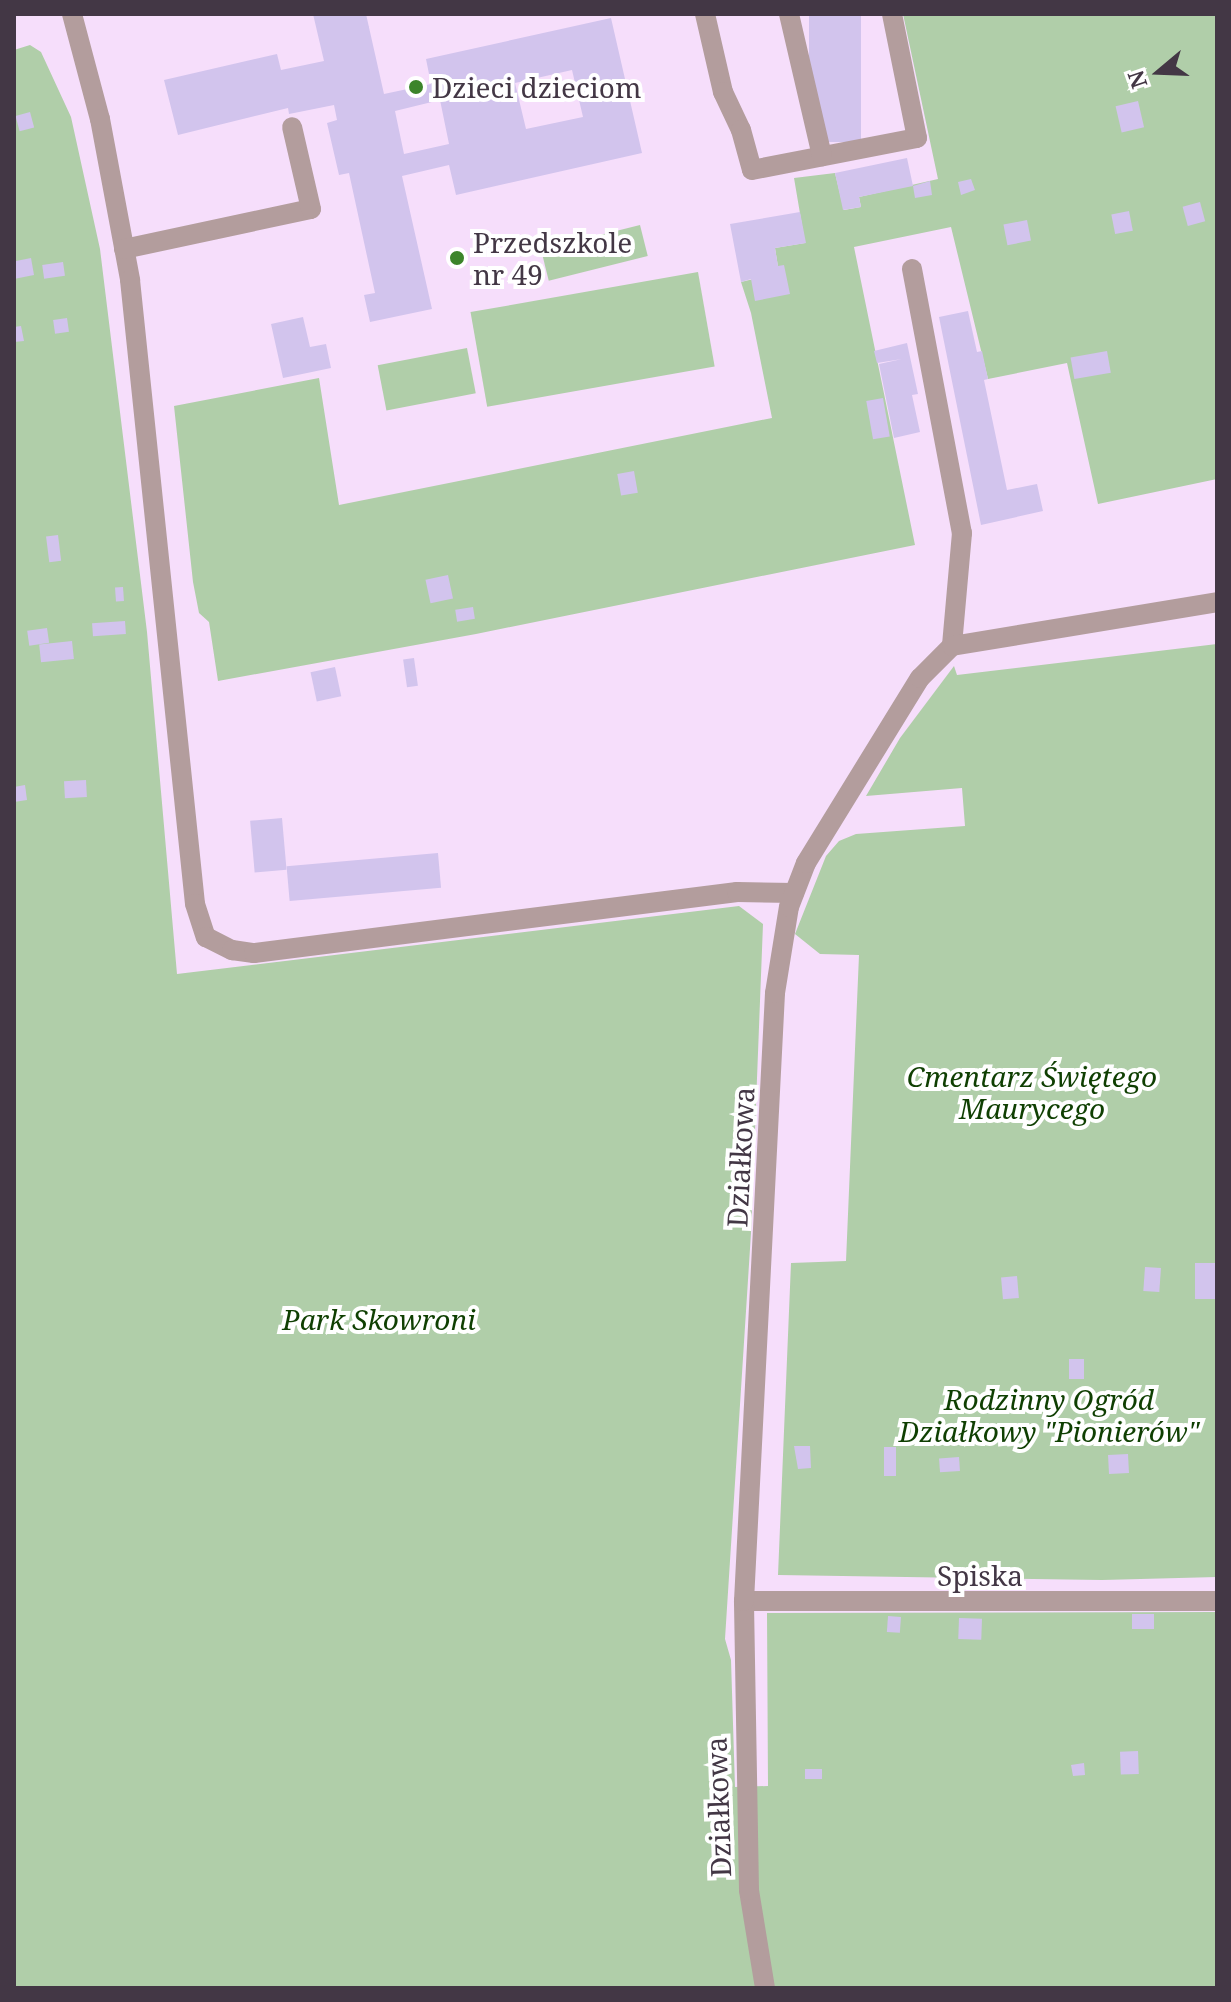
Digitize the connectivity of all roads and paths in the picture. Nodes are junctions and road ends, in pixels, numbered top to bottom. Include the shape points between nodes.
1 (72, 14) edge
2 (705, 14) edge
3 (789, 14) edge
4 (892, 14) edge
5 (292, 127) dead end
6 (822, 156) junction
7 (124, 249) junction
8 (912, 269) dead end
9 (1217, 602) edge
10 (952, 646) junction
11 (794, 893) junction
12 (744, 1601) junction
13 (1217, 1601) edge
14 (765, 1988) edge

1 - 7 street via 100,119
2 - 6 street via 723,92 752,170
3 - 6 street
4 - 6 street via 917,138
5 - 7 street via 311,209
7 - 11 street via 177,700 195,904 206,937 232,950 254,953 737,892
8 - 10 street via 962,533
9 - 10 street
10 - 11 street, Działkowa via 920,678 806,863
11 - 12 street, Działkowa via 775,993
12 - 13 street, Spiska
12 - 14 street, Działkowa via 749,1890

